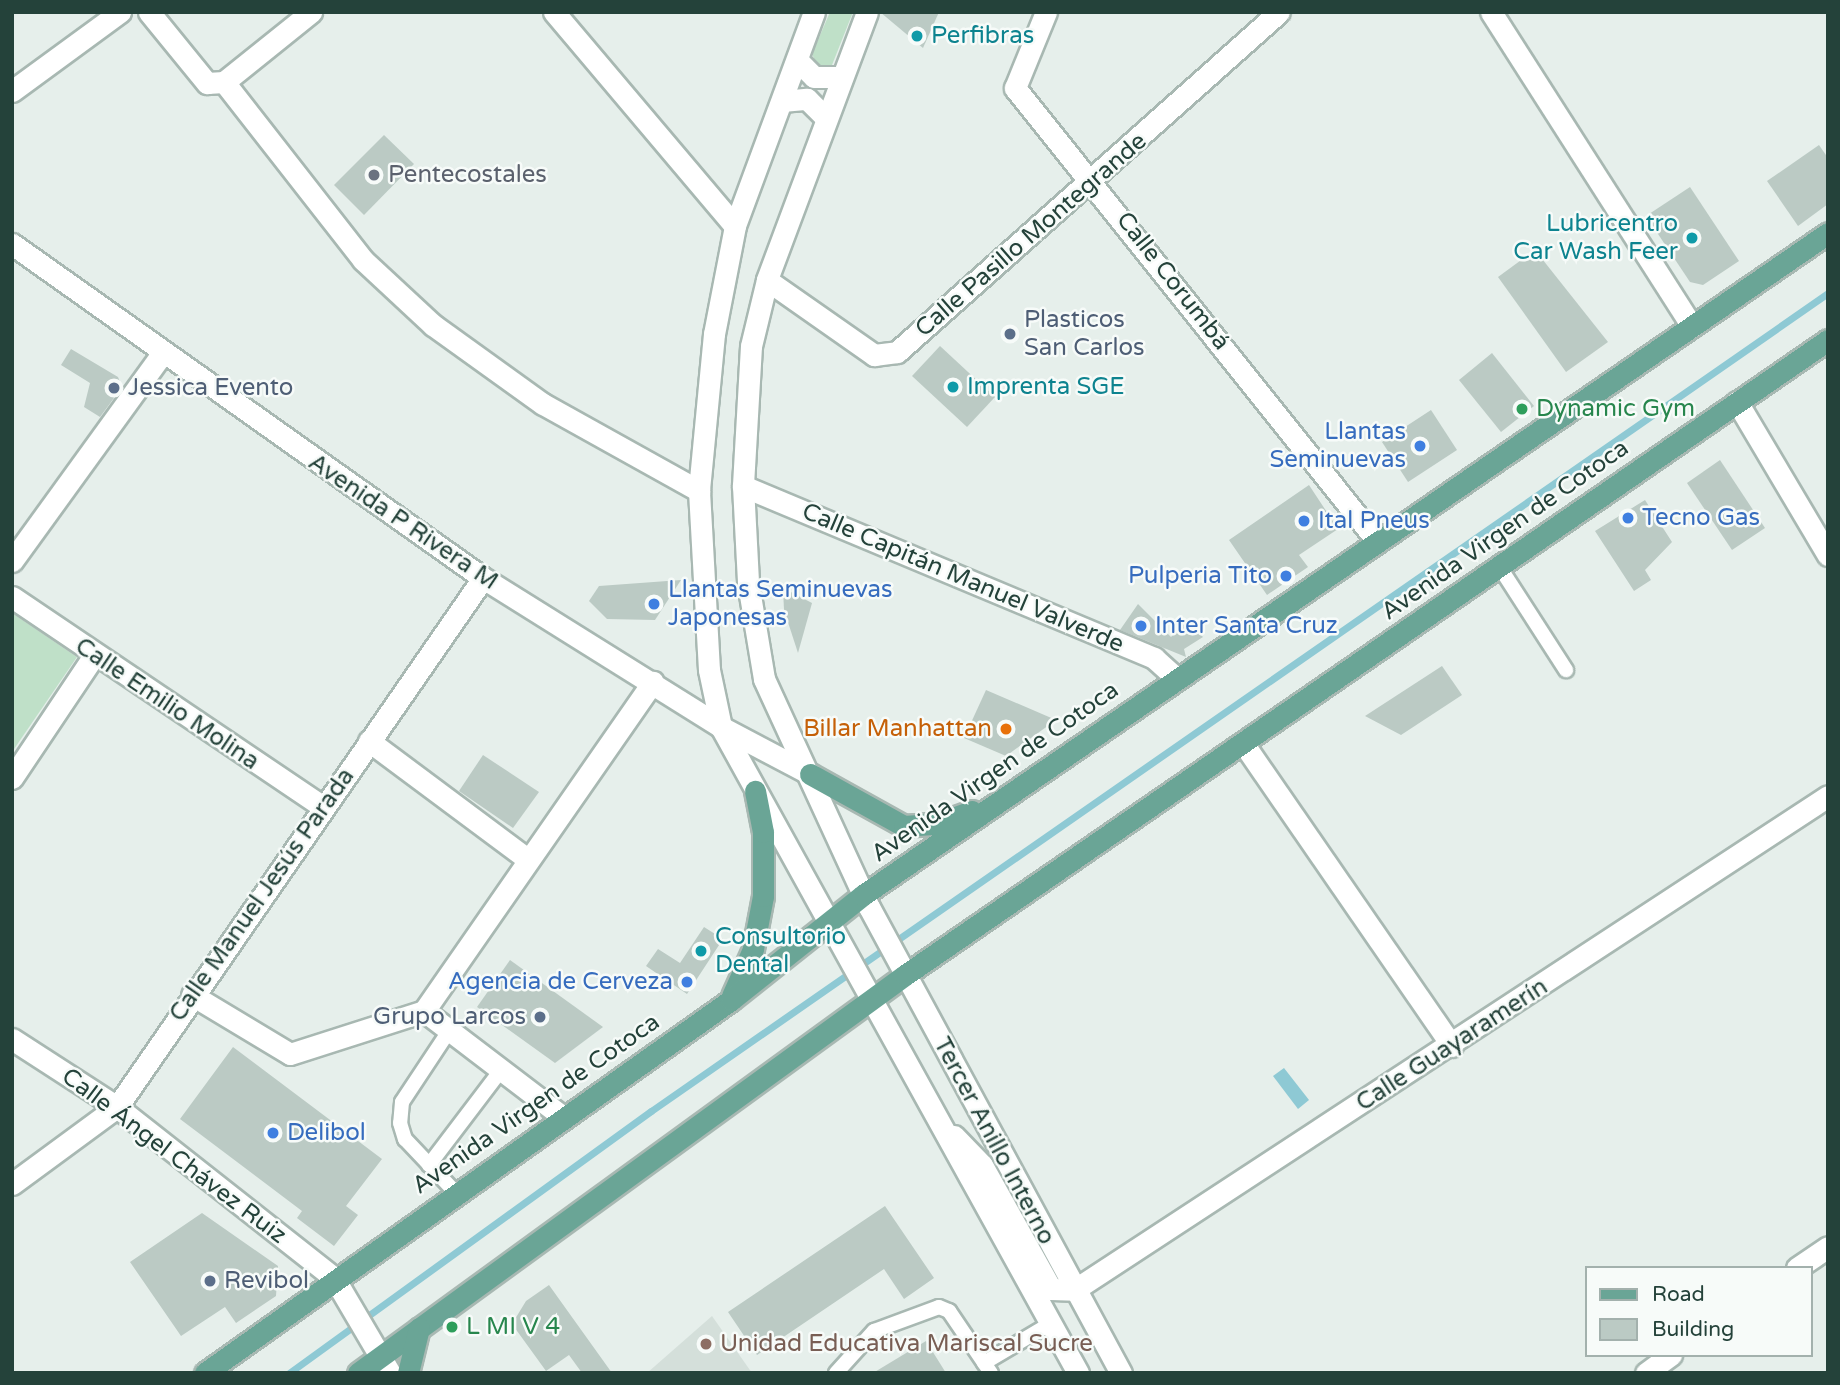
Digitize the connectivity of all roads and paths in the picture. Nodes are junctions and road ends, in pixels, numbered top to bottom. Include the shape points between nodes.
1 (120, 12) edge
2 (149, 12) edge
3 (311, 12) edge
4 (554, 12) edge
5 (814, 12) edge
6 (867, 12) edge
7 (1046, 12) edge
8 (1279, 12) edge
9 (1491, 12) edge
10 (797, 60) junction
11 (839, 77) junction
12 (224, 82) junction
13 (12, 91) edge
14 (782, 101) junction
15 (825, 117) junction
16 (1094, 181) junction
17 (735, 226) junction
18 (1828, 233) edge
19 (12, 244) edge
20 (767, 280) junction
21 (1692, 326) junction
22 (1828, 340) edge
23 (161, 355) junction
24 (1737, 402) junction
25 (743, 485) junction
26 (699, 491) junction
27 (1378, 542) junction
28 (1828, 555) edge
29 (12, 561) edge
30 (1499, 566) junction
31 (483, 578) junction
32 (12, 597) edge
33 (93, 657) junction
34 (1566, 670) dead end
35 (1177, 679) junction
36 (653, 682) junction
37 (721, 727) junction
38 (369, 741) junction
39 (1243, 743) junction
40 (810, 774) junction
41 (12, 778) edge
42 (755, 791) junction
43 (1828, 796) edge
44 (1003, 799) junction
45 (323, 807) junction
46 (526, 858) junction
47 (866, 901) junction
48 (828, 931) junction
49 (902, 971) junction
50 (192, 995) junction
51 (866, 997) junction
52 (730, 1000) junction
53 (424, 1012) junction
54 (449, 1031) junction
55 (12, 1039) edge
56 (1452, 1046) junction
57 (501, 1070) junction
58 (117, 1107) junction
59 (563, 1117) junction
60 (941, 1127) junction
61 (429, 1164) junction
62 (12, 1184) edge
63 (456, 1193) junction
64 (1828, 1247) edge
65 (1800, 1266) edge
66 (337, 1284) junction
67 (1074, 1290) junction
68 (1050, 1324) junction
69 (419, 1328) junction
70 (1668, 1357) edge
71 (385, 1365) edge
72 (988, 1368) edge
73 (205, 1373) edge
74 (358, 1373) edge
75 (408, 1373) edge
76 (836, 1373) edge
77 (1078, 1373) edge
78 (1121, 1373) edge
79 (1646, 1373) edge

1 - 13 street
2 - 12 street via 207,83
3 - 12 street
4 - 17 street
5 - 10 street
6 - 11 street, Tercer Anillo Interno
7 - 16 street, Calle Corumbá via 1015,88
8 - 16 street, Calle Pasillo Montegrande
9 - 21 street
10 - 11 street via 814,77
10 - 14 street
11 - 15 street, Tercer Anillo Interno
12 - 26 street via 363,260 433,325 543,404
14 - 15 street via 807,99
14 - 17 street
15 - 20 street, Tercer Anillo Interno
16 - 20 street, Calle Pasillo Montegrande via 885,358
16 - 27 street, Calle Corumbá
17 - 26 street via 714,334
18 - 21 main road, Avenida Virgen de Cotoca
19 - 23 street, Avenida P Rivera M
20 - 25 street, Tercer Anillo Interno via 745,395
21 - 27 main road, Avenida Virgen de Cotoca
22 - 24 main road, Avenida Virgen de Cotoca
23 - 29 street
23 - 31 street, Avenida P Rivera M
24 - 28 street
24 - 30 main road, Avenida Virgen de Cotoca
25 - 35 street, Calle Capitán Manuel Valverde via 1154,658
25 - 40 street, Tercer Anillo Interno via 748,583 764,679
26 - 37 street via 709,670
27 - 35 main road, Avenida Virgen de Cotoca
30 - 34 lane
30 - 39 main road, Avenida Virgen de Cotoca
31 - 36 street, Avenida P Rivera M
31 - 38 street, Calle Manuel Jesús Parada
32 - 33 street, Calle Emilio Molina
33 - 41 street
33 - 45 street, Calle Emilio Molina
35 - 44 main road, Avenida Virgen de Cotoca
36 - 37 street, Avenida P Rivera M
36 - 46 street
37 - 40 street, Avenida P Rivera M
37 - 42 street, Tercer Anillo Interno
38 - 45 street, Calle Manuel Jesús Parada
38 - 46 street
39 - 49 main road, Avenida Virgen de Cotoca
39 - 56 street
40 - 44 main road via 904,826 936,824
40 - 47 street, Tercer Anillo Interno
42 - 48 street, Tercer Anillo Interno
42 - 52 main road via 763,832 763,896 753,949
43 - 56 street, Calle Guayaramerín
44 - 47 main road, Avenida Virgen de Cotoca
45 - 50 street, Calle Manuel Jesús Parada
46 - 53 street
47 - 48 main road, Avenida Virgen de Cotoca
47 - 49 street, Tercer Anillo Interno
48 - 51 street, Tercer Anillo Interno
48 - 52 main road, Avenida Virgen de Cotoca
49 - 51 main road, Avenida Virgen de Cotoca
49 - 67 street, Tercer Anillo Interno
50 - 53 street via 290,1054
50 - 58 street, Calle Manuel Jesús Parada
51 - 60 street, Tercer Anillo Interno
51 - 69 main road, Avenida Virgen de Cotoca
52 - 59 main road, Avenida Virgen de Cotoca
53 - 54 street
54 - 57 street
54 - 61 lane via 402,1102 405,1139
55 - 58 street, Calle Ángel Chávez Ruiz
56 - 67 street, Calle Guayaramerín
57 - 59 street
57 - 61 lane
58 - 62 street, Calle Manuel Jesús Parada
58 - 66 street, Calle Ángel Chávez Ruiz
59 - 63 main road, Avenida Virgen de Cotoca
60 - 67 street via 977,1158 1051,1289
60 - 68 street, Tercer Anillo Interno
61 - 63 lane
63 - 66 main road, Avenida Virgen de Cotoca
64 - 65 street
66 - 71 street
66 - 73 main road, Avenida Virgen de Cotoca
67 - 78 street, Tercer Anillo Interno
68 - 72 lane
68 - 77 street, Tercer Anillo Interno
69 - 71 main road, Avenida Virgen de Cotoca
69 - 75 main road
70 - 79 street
71 - 74 main road, Avenida Virgen de Cotoca
72 - 76 lane via 949,1311 927,1308 874,1331

